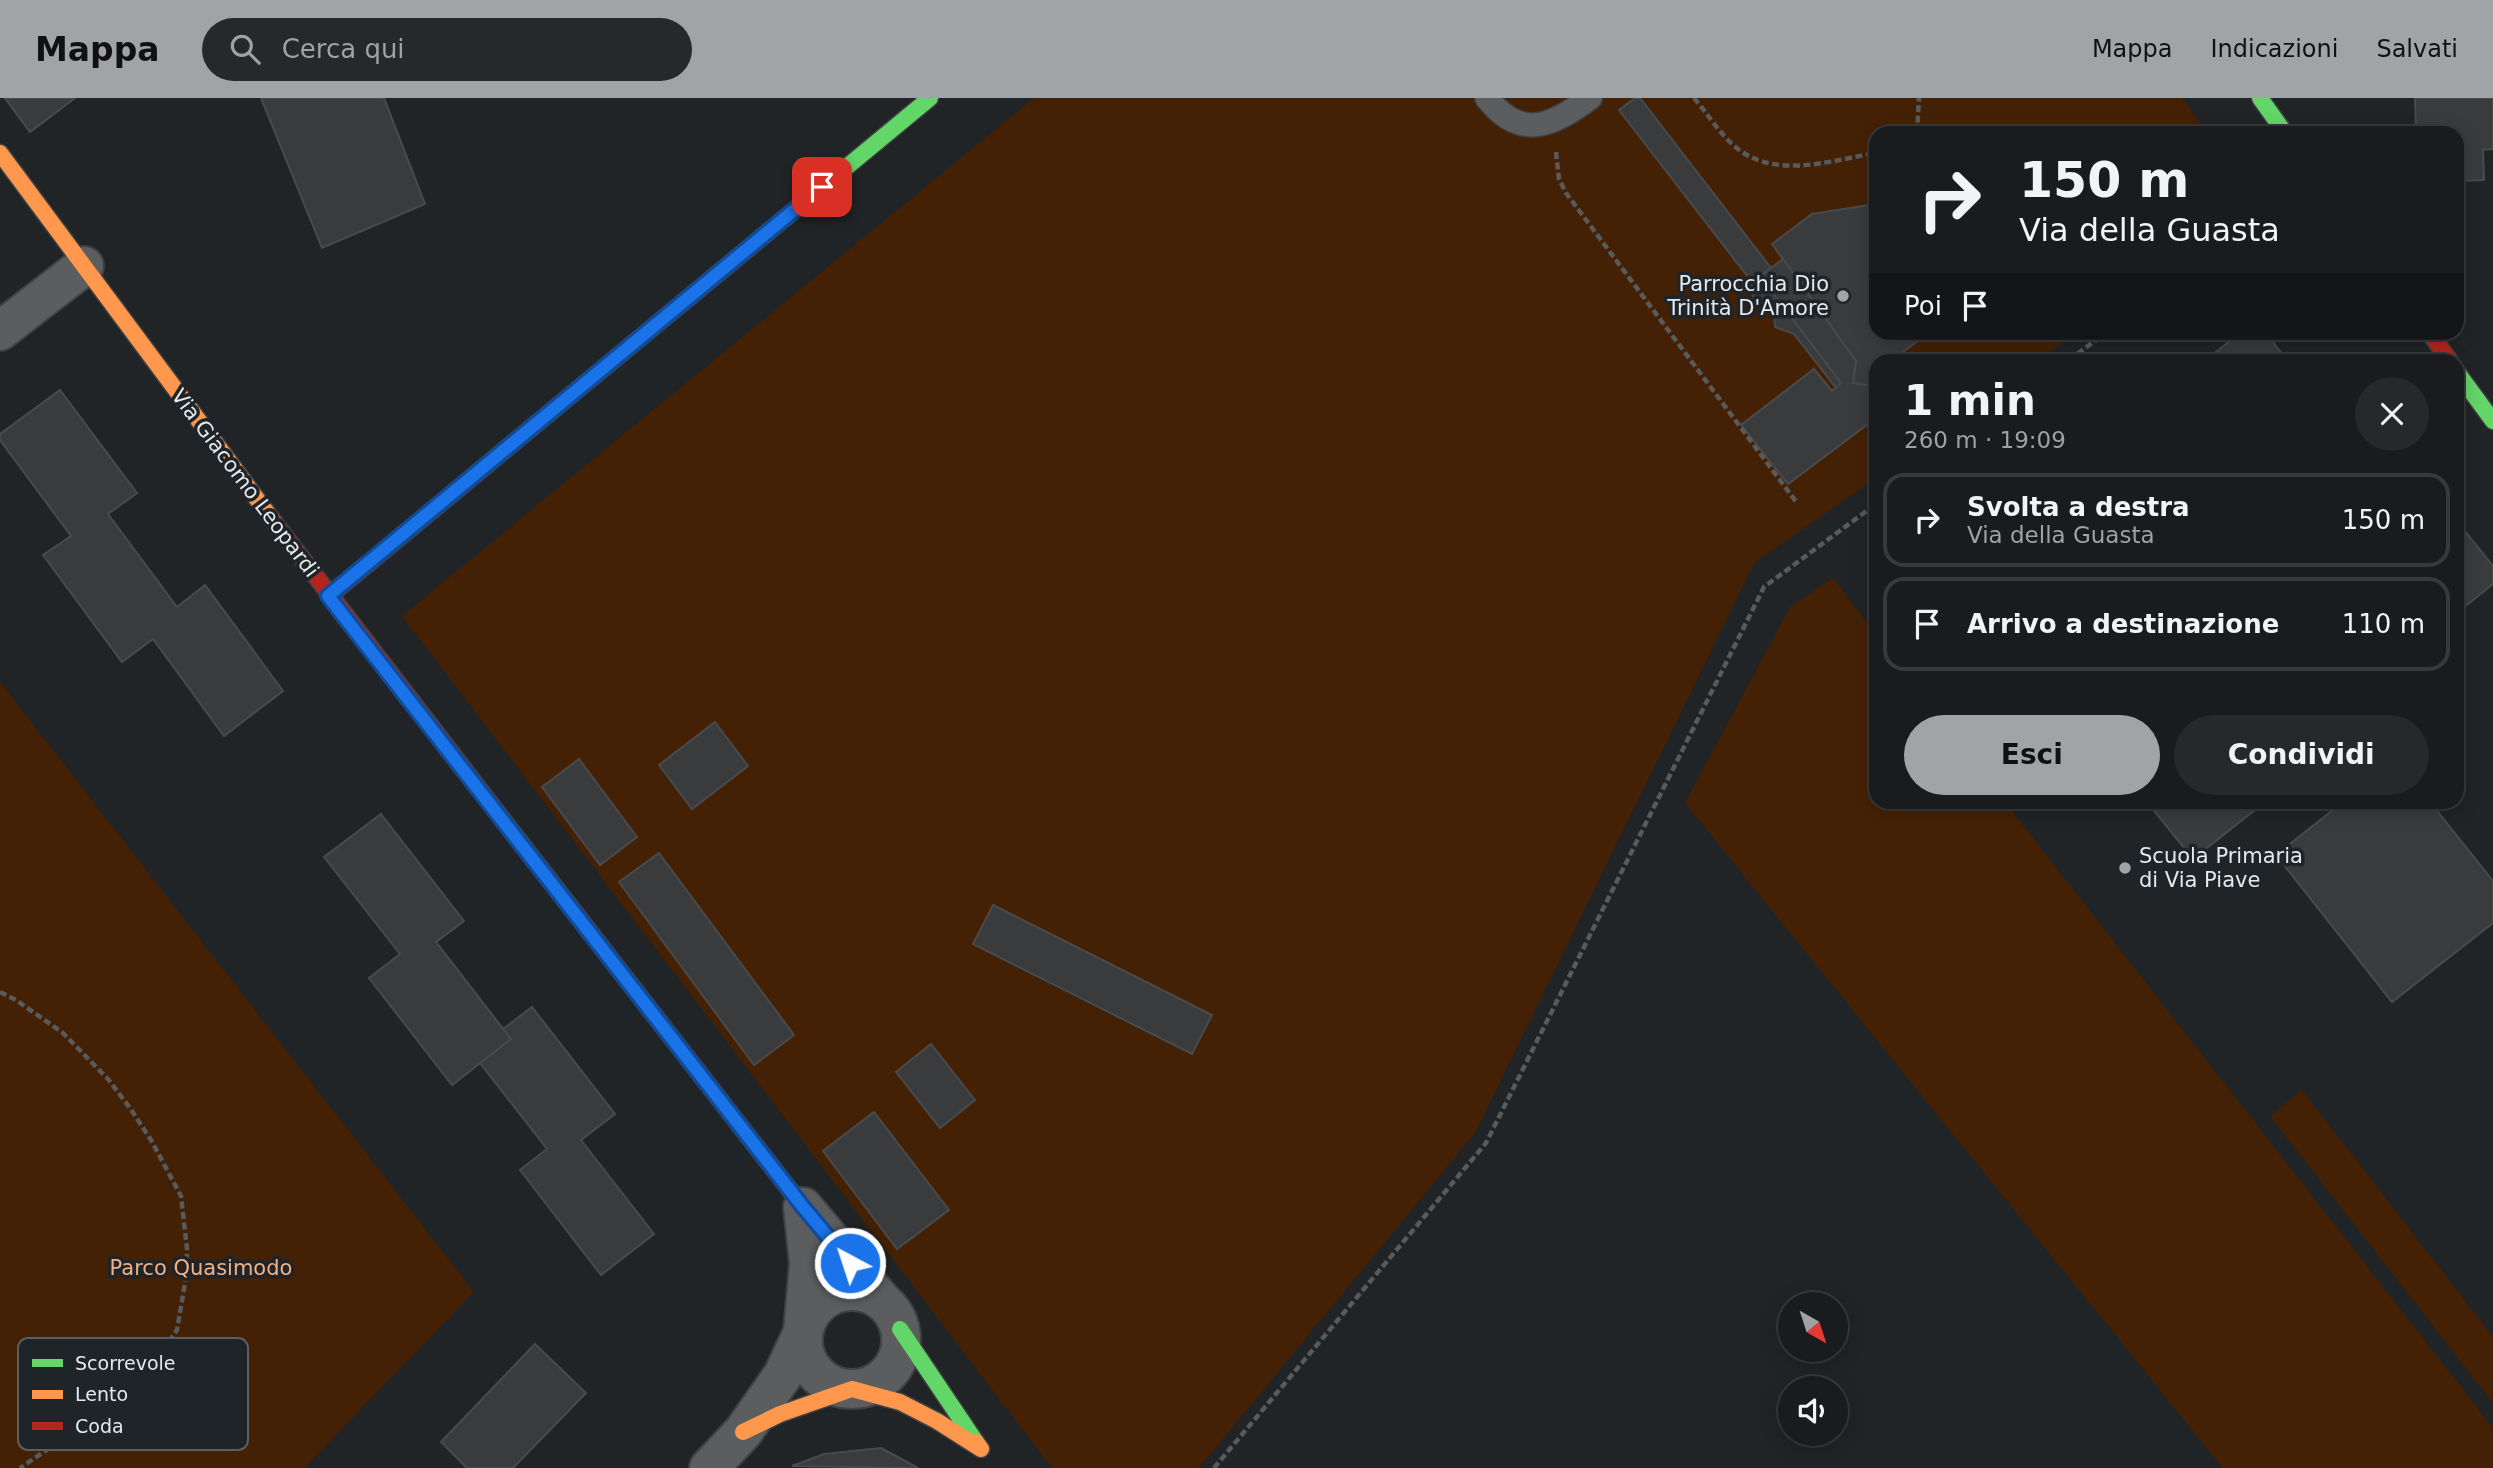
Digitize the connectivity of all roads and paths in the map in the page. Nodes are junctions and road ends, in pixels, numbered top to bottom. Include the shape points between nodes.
1 (930, 98) edge
2 (1487, 98) edge
3 (1590, 98) edge
4 (1695, 98) edge
5 (1919, 98) edge
6 (2260, 98) edge
7 (1542, 124) junction
8 (1917, 126) edge
9 (2280, 126) edge
10 (0, 153) edge
11 (1869, 154) edge
12 (84, 266) junction
13 (0, 331) edge
14 (2096, 340) edge
15 (2078, 354) edge
16 (2464, 382) edge
17 (2493, 421) edge
18 (1797, 503) dead end
19 (1869, 509) edge
20 (328, 596) junction
21 (0, 992) edge
22 (803, 1207) junction
23 (891, 1315) junction
24 (803, 1332) junction
25 (171, 1338) edge
26 (852, 1389) junction
27 (743, 1432) junction
28 (47, 1450) edge
29 (989, 1459) edge
30 (20, 1468) edge
31 (709, 1468) edge
32 (1214, 1468) edge

1 - 20 street
2 - 7 lane via 1515,122
3 - 7 lane via 1557,121
4 - 11 path via 1730,142 1765,163 1791,167
5 - 8 path
6 - 9 street
7 - 18 path via 1566,193
10 - 12 street, Via Giacomo Leopardi
12 - 13 street
12 - 20 street, Via Giacomo Leopardi
14 - 15 path
16 - 17 street
19 - 32 path via 1764,587 1486,1143
20 - 22 street, Via Giacomo Leopardi
21 - 25 path via 63,1033 108,1079 156,1148 181,1196 186,1276 177,1329
22 - 23 street, Via Giacomo Leopardi
22 - 24 street, Via Giacomo Leopardi via 809,1263
23 - 24 street via 867,1293 850,1291 820,1303
23 - 26 street via 900,1348 894,1364 869,1386
23 - 29 street, Via Giacomo Leopardi
24 - 26 street, Via Giacomo Leopardi via 809,1364 820,1377 834,1386
24 - 27 street via 783,1375
26 - 27 street
26 - 29 street, Via Giacomo Leopardi via 900,1402 937,1421
27 - 31 street
28 - 30 path

